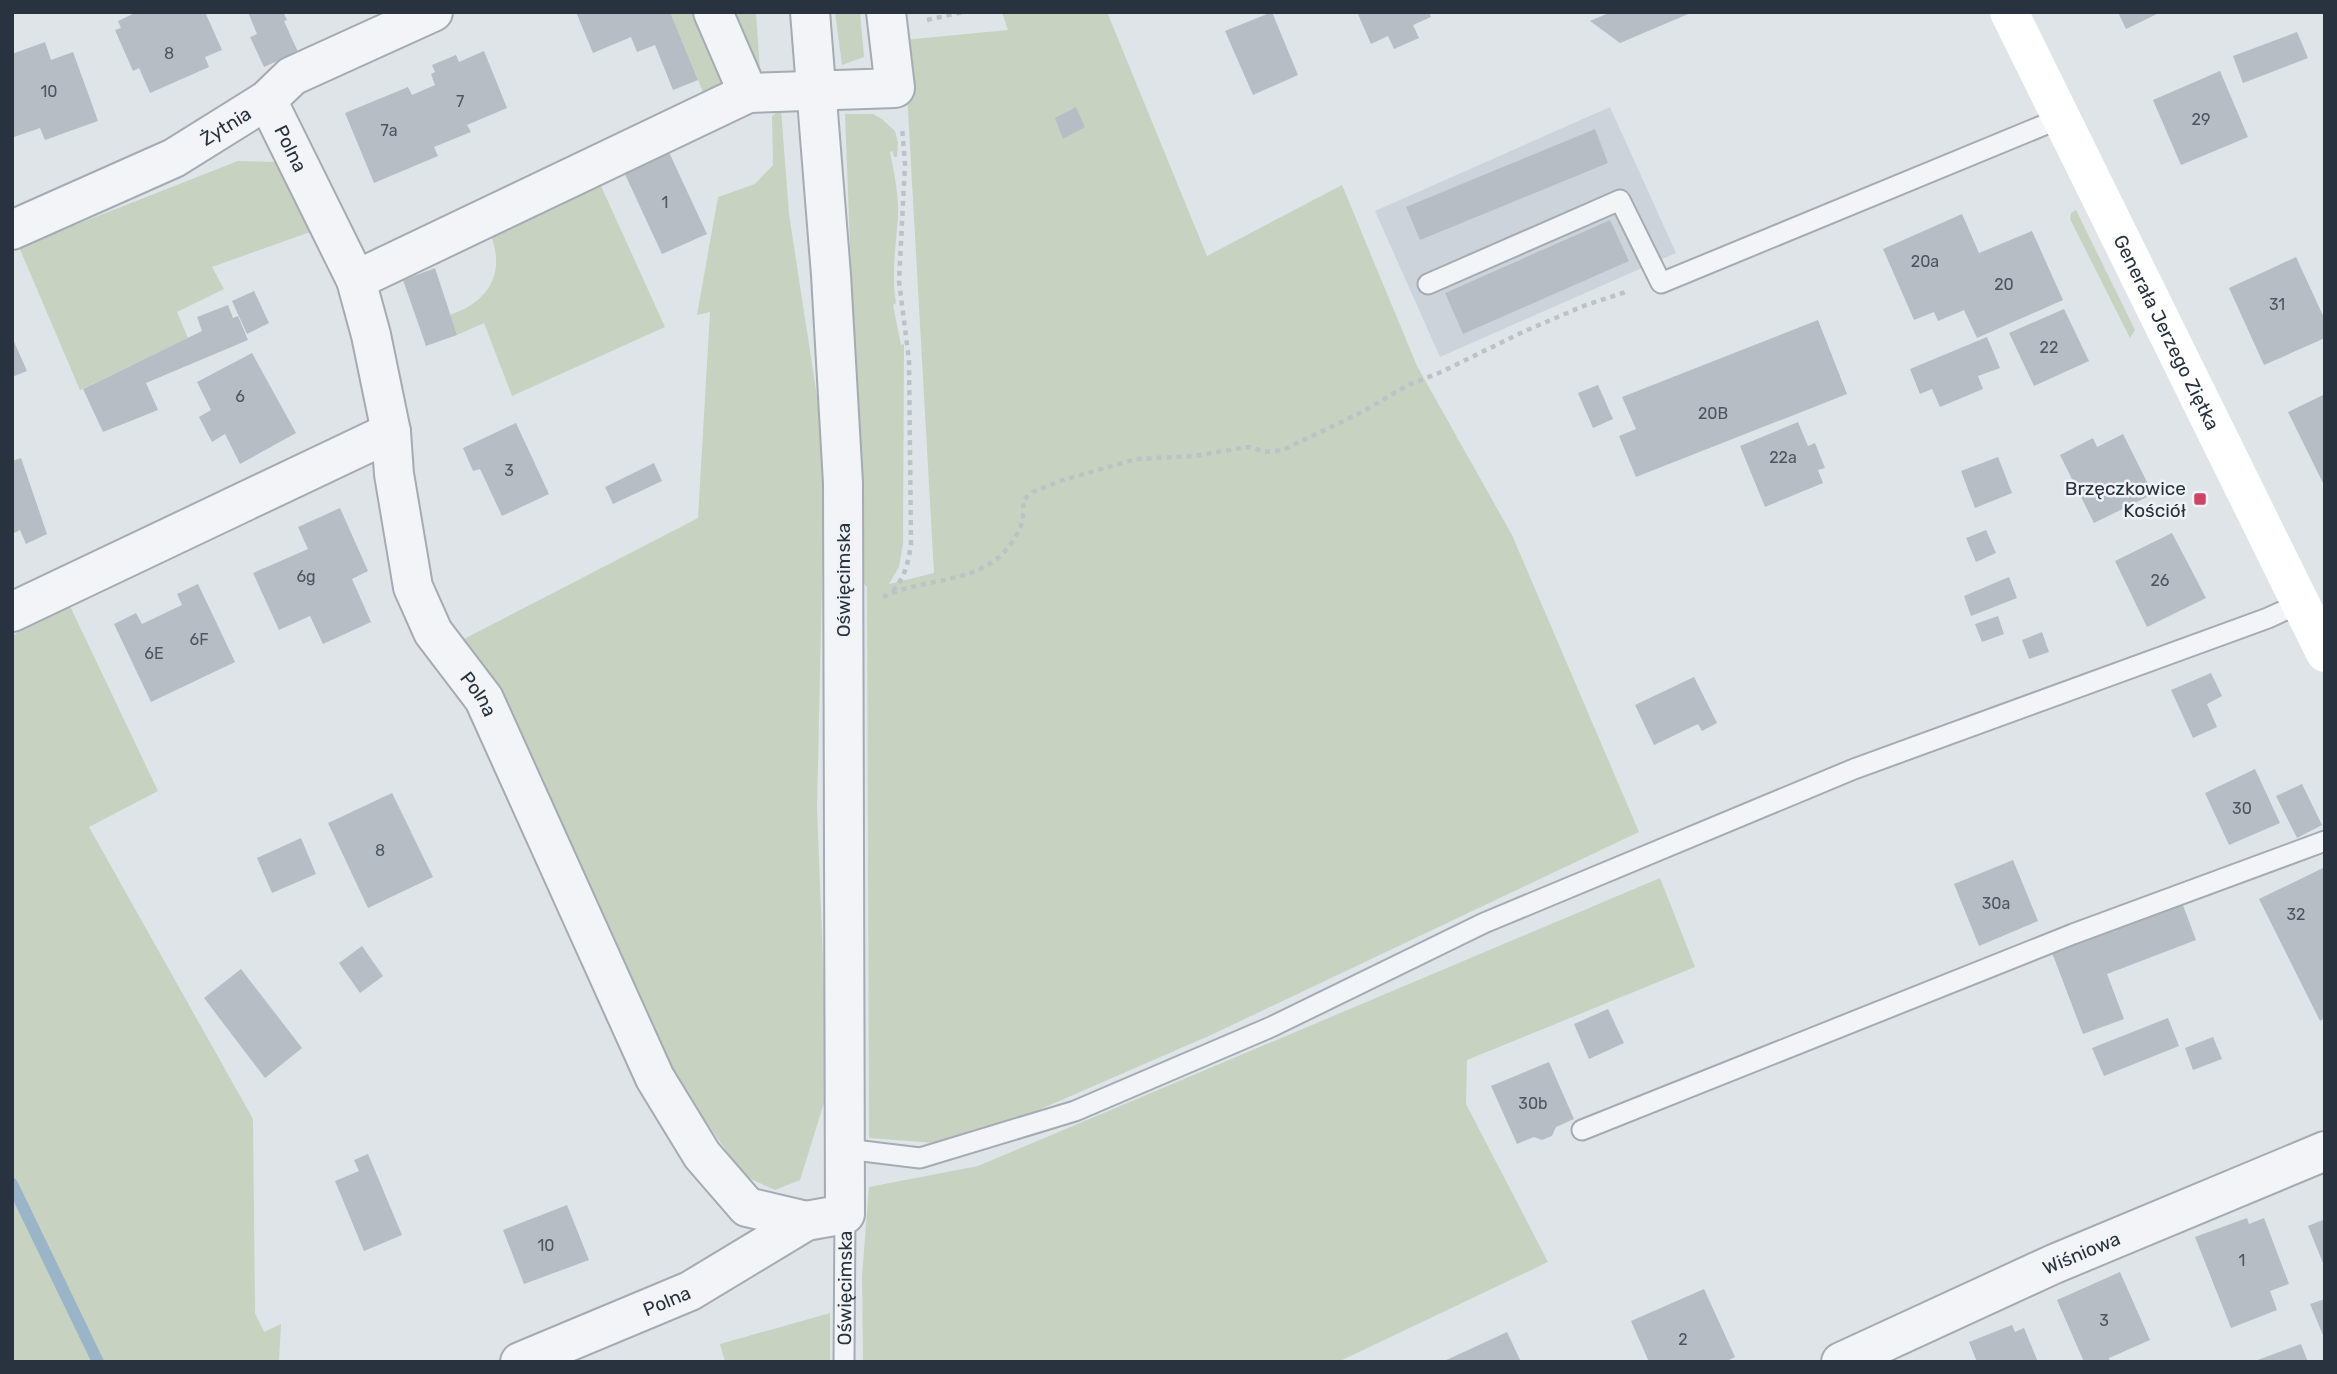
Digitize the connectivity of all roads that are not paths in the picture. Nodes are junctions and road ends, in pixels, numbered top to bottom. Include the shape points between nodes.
1 (433, 12) edge
2 (713, 12) edge
3 (810, 12) edge
4 (886, 12) edge
5 (2009, 12) edge
6 (816, 91) junction
7 (748, 93) junction
8 (267, 100) junction
9 (2061, 118) junction
10 (12, 230) edge
11 (356, 280) junction
12 (1428, 284) dead end
13 (391, 432) junction
14 (2301, 603) junction
15 (12, 612) edge
16 (2325, 653) edge
17 (2325, 841) edge
18 (1582, 1130) dead end
19 (846, 1149) junction
20 (2325, 1151) edge
21 (845, 1214) junction
22 (806, 1222) junction
23 (520, 1362) edge
24 (844, 1362) edge
25 (1841, 1362) edge

1 - 8 street, Żytnia via 292,76
2 - 7 street
3 - 6 street, Oświęcimska
4 - 6 street via 895,88
5 - 9 main road, Generała Jerzego Ziętka
6 - 7 street
6 - 19 street, Oświęcimska via 843,483
7 - 11 street
8 - 10 street, Żytnia via 174,158
8 - 11 street, Polna
9 - 12 lane via 1661,283 1620,200
9 - 14 main road, Generała Jerzego Ziętka
11 - 13 street, Polna
13 - 15 street
13 - 22 street, Polna via 412,587 433,632 484,699 655,1078 702,1155 747,1207
14 - 16 main road, Generała Jerzego Ziętka
14 - 19 lane via 1842,775 1484,923 1271,1027 1075,1111 920,1158
17 - 18 lane via 2073,934
19 - 21 street, Oświęcimska
20 - 25 street, Wiśniowa via 2054,1264
21 - 22 street, Polna
21 - 24 lane, Oświęcimska
22 - 23 street, Polna via 690,1291

